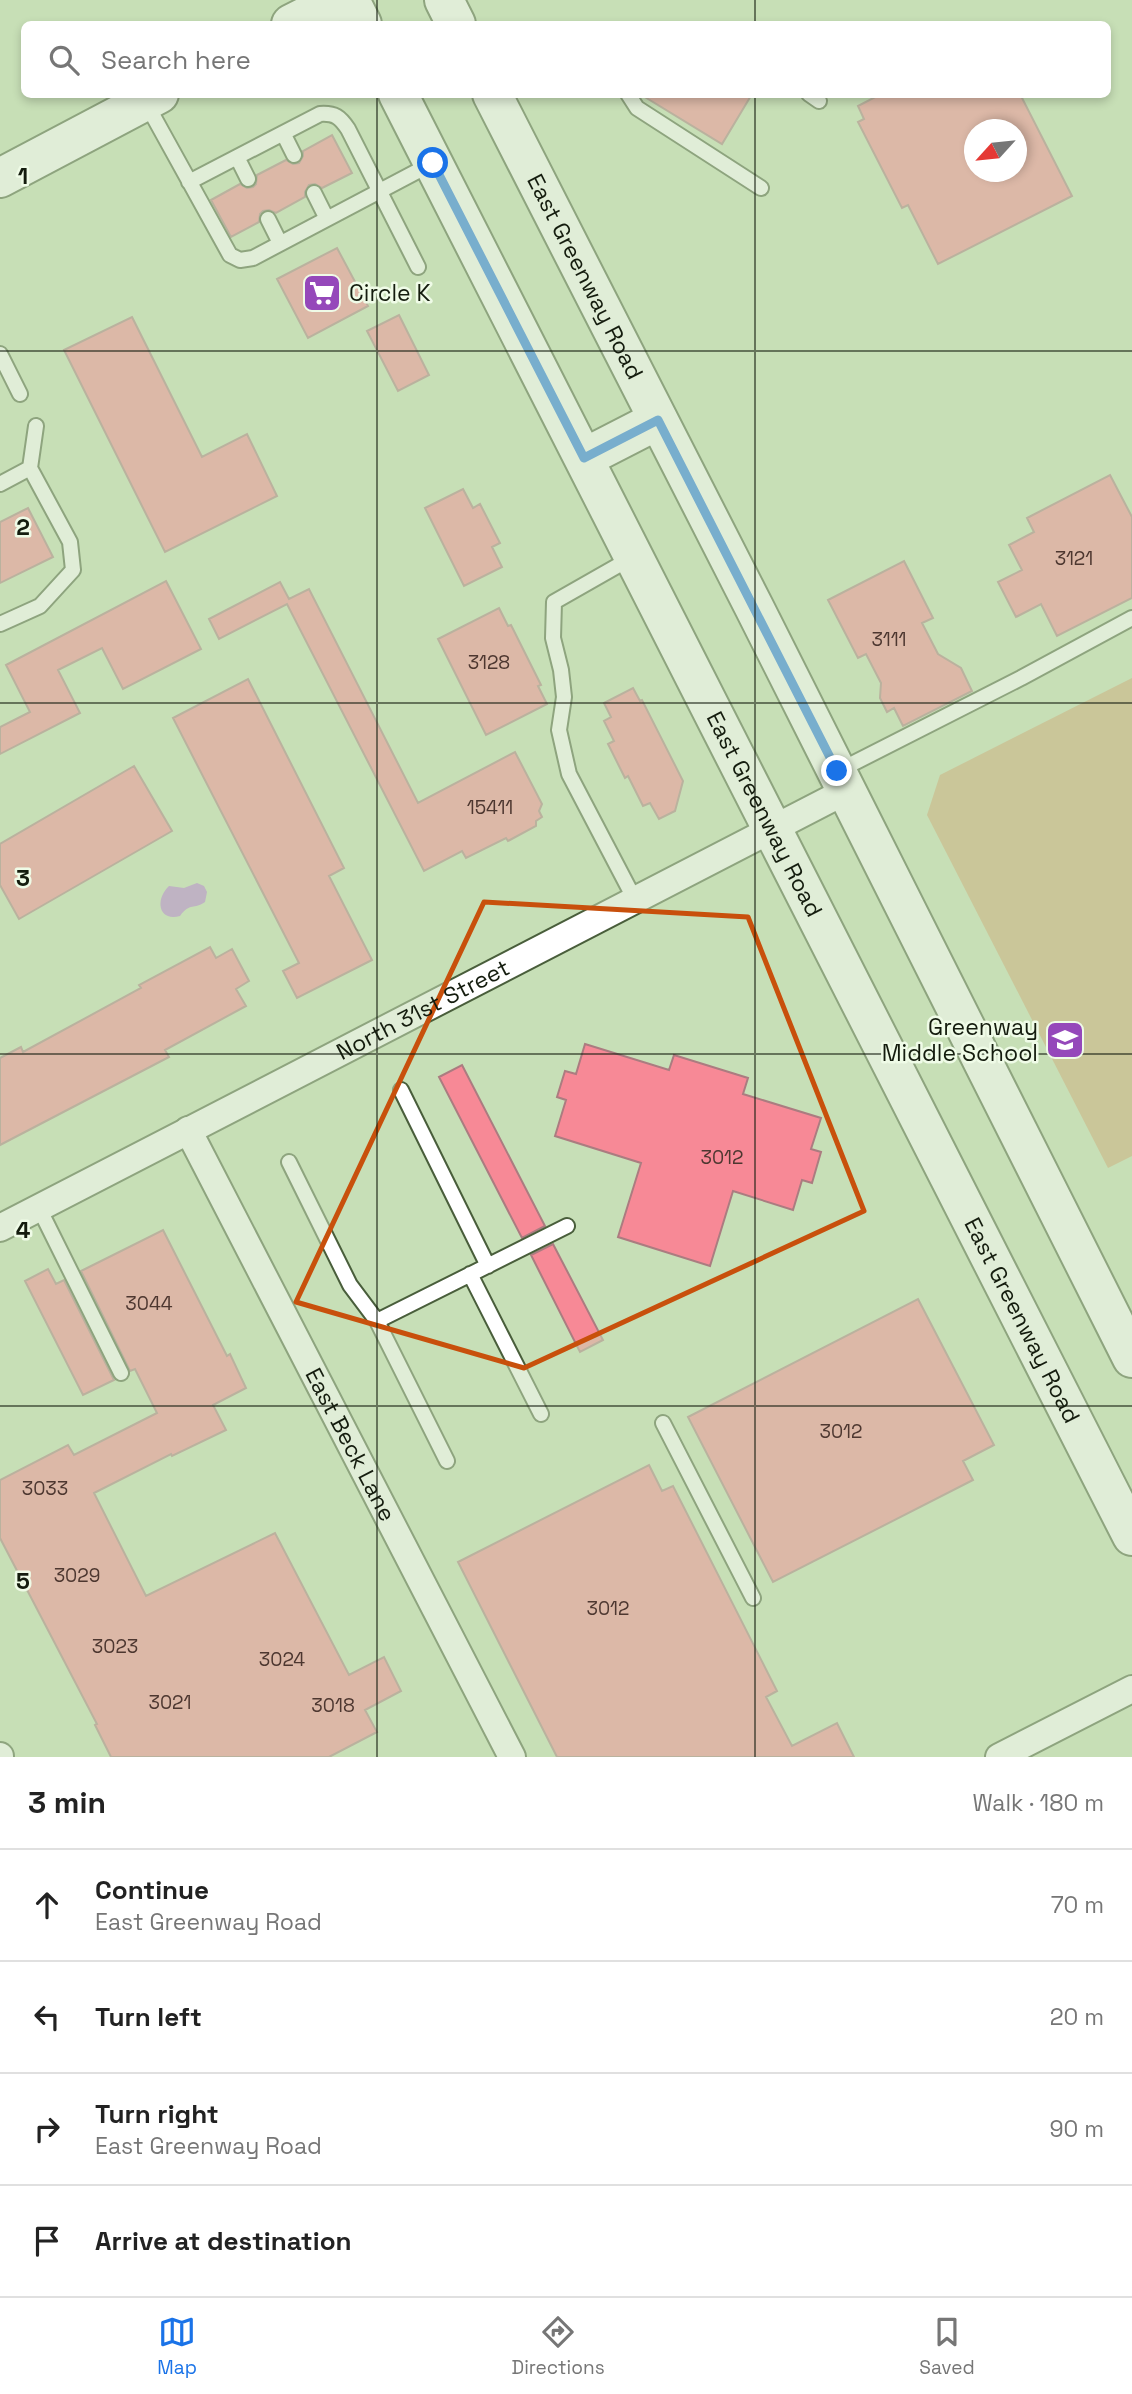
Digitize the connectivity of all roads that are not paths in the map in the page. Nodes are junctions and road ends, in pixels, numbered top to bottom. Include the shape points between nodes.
1 (338, 0) edge
2 (350, 0) edge
3 (444, 0) edge
4 (297, 21) edge
5 (360, 21) edge
6 (454, 21) edge
7 (152, 98) edge
8 (400, 98) edge
9 (494, 98) edge
10 (631, 98) edge
11 (282, 133) junction
12 (294, 155) dead end
13 (237, 157) junction
14 (433, 163) junction
15 (0, 178) edge
16 (248, 180) dead end
17 (189, 183) junction
18 (761, 188) dead end
19 (379, 191) junction
20 (314, 193) dead end
21 (268, 219) dead end
22 (327, 219) junction
23 (280, 243) junction
24 (418, 267) dead end
25 (0, 354) edge
26 (6, 382) edge
27 (20, 394) dead end
28 (658, 420) junction
29 (36, 426) dead end
30 (584, 458) junction
31 (30, 468) junction
32 (0, 484) edge
33 (634, 556) junction
34 (1132, 618) edge
35 (0, 624) edge
36 (842, 781) junction
37 (773, 828) junction
38 (635, 900) junction
39 (401, 1090) dead end
40 (188, 1130) junction
41 (289, 1162) dead end
42 (39, 1208) junction
43 (567, 1226) dead end
44 (0, 1228) edge
45 (488, 1266) junction
46 (470, 1274) junction
47 (377, 1321) junction
48 (1132, 1358) edge
49 (121, 1373) dead end
50 (541, 1414) dead end
51 (663, 1423) dead end
52 (447, 1461) dead end
53 (1132, 1536) edge
54 (752, 1598) dead end
55 (1132, 1689) edge
56 (512, 1757) edge
57 (999, 1757) edge

1 - 4 main road
2 - 5 main road
3 - 6 main road
7 - 15 main road
7 - 17 lane
8 - 14 main road, East Greenway Road
9 - 28 main road, East Greenway Road
10 - 18 lane via 637,108
11 - 12 lane
11 - 13 lane
11 - 19 lane via 320,114 333,113 348,129
13 - 16 lane
13 - 17 lane
14 - 19 lane
14 - 30 main road, East Greenway Road
17 - 23 lane via 230,256 253,258
19 - 22 lane
19 - 24 lane
20 - 22 lane
21 - 23 lane
22 - 23 lane
25 - 26 lane
26 - 27 lane
28 - 30 main road
28 - 36 main road, East Greenway Road
29 - 31 lane
30 - 33 main road, East Greenway Road
31 - 32 lane
31 - 35 lane via 70,542 73,570 40,606
33 - 37 main road, East Greenway Road
33 - 38 lane via 554,602 553,638 564,697 559,730 569,774
34 - 36 lane
36 - 37 street, North 31st Street
36 - 48 main road, East Greenway Road
37 - 38 street, North 31st Street
37 - 53 main road, East Greenway Road
38 - 40 street, North 31st Street
39 - 45 lane
40 - 42 street, North 31st Street
40 - 56 street, East Beck Lane
41 - 47 lane via 350,1285
42 - 44 street, North 31st Street
42 - 49 lane
43 - 45 lane
45 - 46 lane
46 - 47 lane
46 - 50 lane
47 - 52 lane
51 - 54 lane
55 - 57 street

